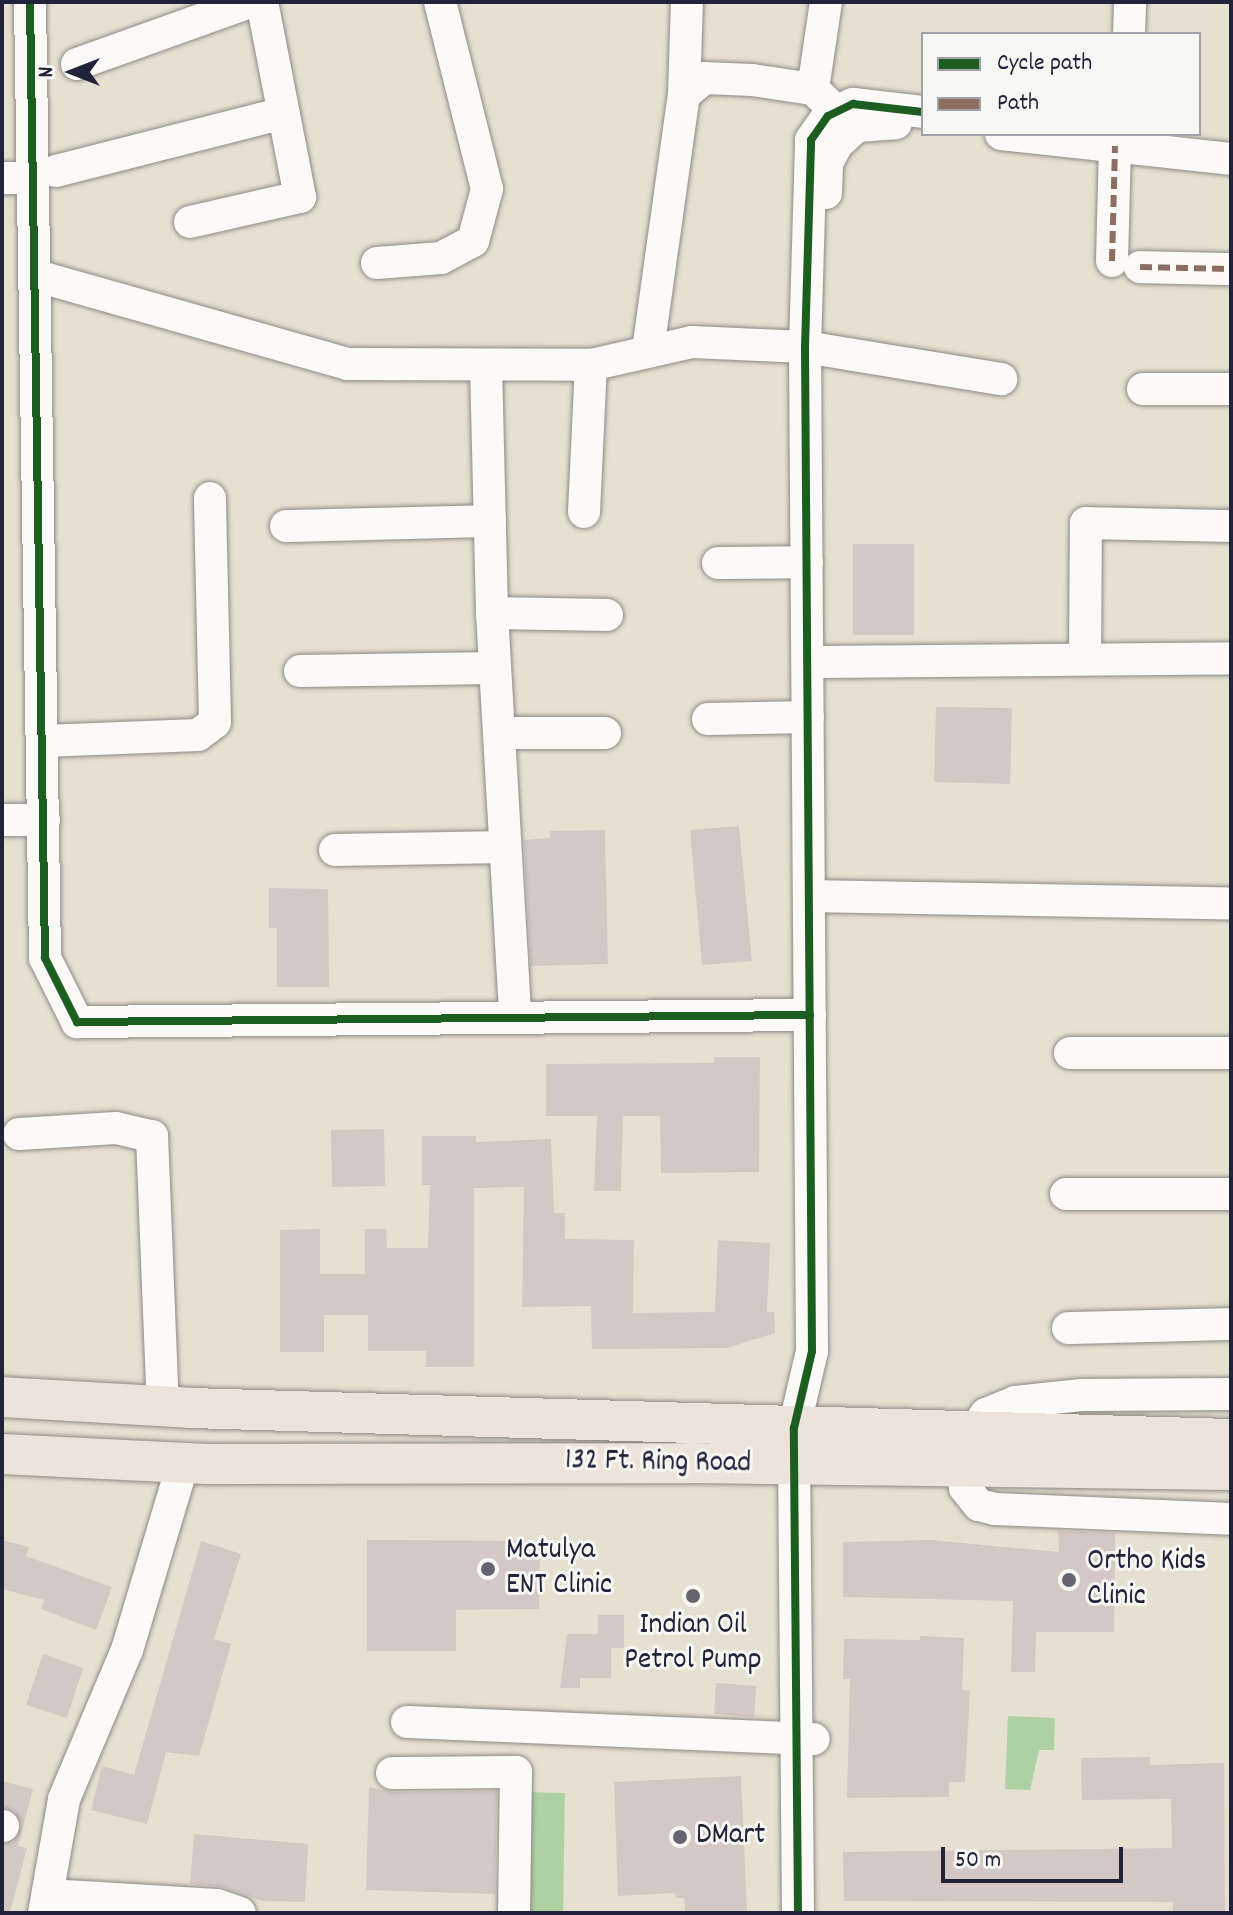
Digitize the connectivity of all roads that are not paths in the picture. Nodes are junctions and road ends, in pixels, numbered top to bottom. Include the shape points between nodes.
1 (250, 2) edge
2 (262, 2) edge
3 (440, 2) edge
4 (687, 2) edge
5 (826, 2) edge
6 (1130, 2) edge
7 (20, 4) edge
8 (1129, 32) edge
9 (77, 64) dead end
10 (813, 89) junction
11 (684, 95) junction
12 (837, 112) junction
13 (921, 112) edge
14 (283, 113) junction
15 (921, 126) edge
16 (1042, 136) edge
17 (1125, 140) edge
18 (1231, 144) edge
19 (1231, 159) edge
20 (45, 174) junction
21 (2, 178) edge
22 (190, 222) dead end
23 (377, 263) dead end
24 (1231, 269) edge
25 (37, 276) junction
26 (648, 350) junction
27 (814, 350) junction
28 (591, 365) junction
29 (486, 366) junction
30 (1001, 379) dead end
31 (1143, 389) dead end
32 (1231, 389) edge
33 (210, 498) dead end
34 (584, 512) dead end
35 (490, 521) junction
36 (286, 526) dead end
37 (1231, 526) edge
38 (807, 562) junction
39 (718, 563) dead end
40 (492, 613) junction
41 (607, 615) dead end
42 (1231, 658) edge
43 (1085, 659) junction
44 (816, 662) junction
45 (494, 668) junction
46 (300, 671) dead end
47 (808, 717) junction
48 (708, 719) dead end
49 (499, 733) junction
50 (605, 733) dead end
51 (43, 741) junction
52 (2, 820) edge
53 (44, 820) junction
54 (505, 847) junction
55 (335, 850) dead end
56 (818, 896) junction
57 (1231, 903) edge
58 (810, 1015) junction
59 (515, 1017) junction
60 (1070, 1053) dead end
61 (1231, 1053) edge
62 (19, 1134) dead end
63 (1066, 1194) dead end
64 (1231, 1194) edge
65 (1231, 1324) edge
66 (1068, 1328) dead end
67 (2, 1377) edge
68 (1231, 1394) edge
69 (2, 1397) edge
70 (96, 1403) junction
71 (163, 1407) junction
72 (1231, 1439) edge
73 (803, 1447) junction
74 (967, 1451) junction
75 (2, 1454) edge
76 (84, 1459) junction
77 (183, 1463) junction
78 (1231, 1470) edge
79 (2, 1472) edge
80 (1231, 1519) edge
81 (407, 1722) dead end
82 (518, 1727) junction
83 (806, 1739) junction
84 (516, 1772) junction
85 (392, 1773) dead end
86 (46, 1904) edge
87 (240, 1913) edge
88 (514, 1913) edge
89 (798, 1913) edge
90 (815, 1913) edge

1 - 9 street
2 - 14 street
3 - 23 street via 487,189 473,241 441,258
4 - 11 street
5 - 10 street
6 - 8 street
7 - 20 street
10 - 11 street via 704,78
10 - 12 street
11 - 26 street
12 - 13 street via 853,104
12 - 27 street via 811,140
14 - 20 street
14 - 22 street via 300,197
15 - 27 street via 857,126 837,144 827,163
16 - 17 street
17 - 18 street
17 - 19 street
17 - 24 street via 1126,264
20 - 21 street
20 - 25 street
25 - 29 street via 347,364
25 - 51 street
26 - 27 street via 692,342
26 - 28 street
27 - 30 street
27 - 38 street
27 - 44 street
28 - 29 street
28 - 34 street
29 - 35 street
31 - 32 street
33 - 51 street via 215,722 198,735
35 - 36 street
35 - 40 street
37 - 43 street via 1086,523
38 - 39 street
38 - 44 street
40 - 41 street
40 - 45 street
42 - 43 street
43 - 44 street
44 - 47 street
44 - 56 street
45 - 46 street
45 - 49 street
47 - 48 street
47 - 56 street
49 - 50 street
49 - 54 street
51 - 53 street
52 - 53 street
53 - 59 street via 45,958 77,1022
54 - 55 street
54 - 59 street
56 - 57 street
56 - 58 street
56 - 73 street via 830,1354
58 - 59 street
58 - 73 street via 812,1351
60 - 61 street
62 - 71 street via 116,1128 152,1136
63 - 64 street
65 - 66 street
67 - 70 main road
68 - 74 street via 1082,1395 1015,1402 986,1414
69 - 70 main road
70 - 71 main road, 132 Ft. Ring Road
71 - 73 main road, 132 Ft. Ring Road
72 - 74 main road, 132 Ft. Ring Road
73 - 74 main road, 132 Ft. Ring Road
73 - 77 main road, 132 Ft. Ring Road
73 - 83 street
74 - 78 main road, 132 Ft. Ring Road
74 - 80 street via 965,1488 979,1505
75 - 76 main road
76 - 77 main road, 132 Ft. Ring Road
76 - 79 main road
77 - 86 street via 127,1650 64,1799
81 - 82 street
82 - 83 street
82 - 84 street
83 - 89 street
83 - 90 street
84 - 85 street
84 - 88 street
86 - 87 street via 217,1905

